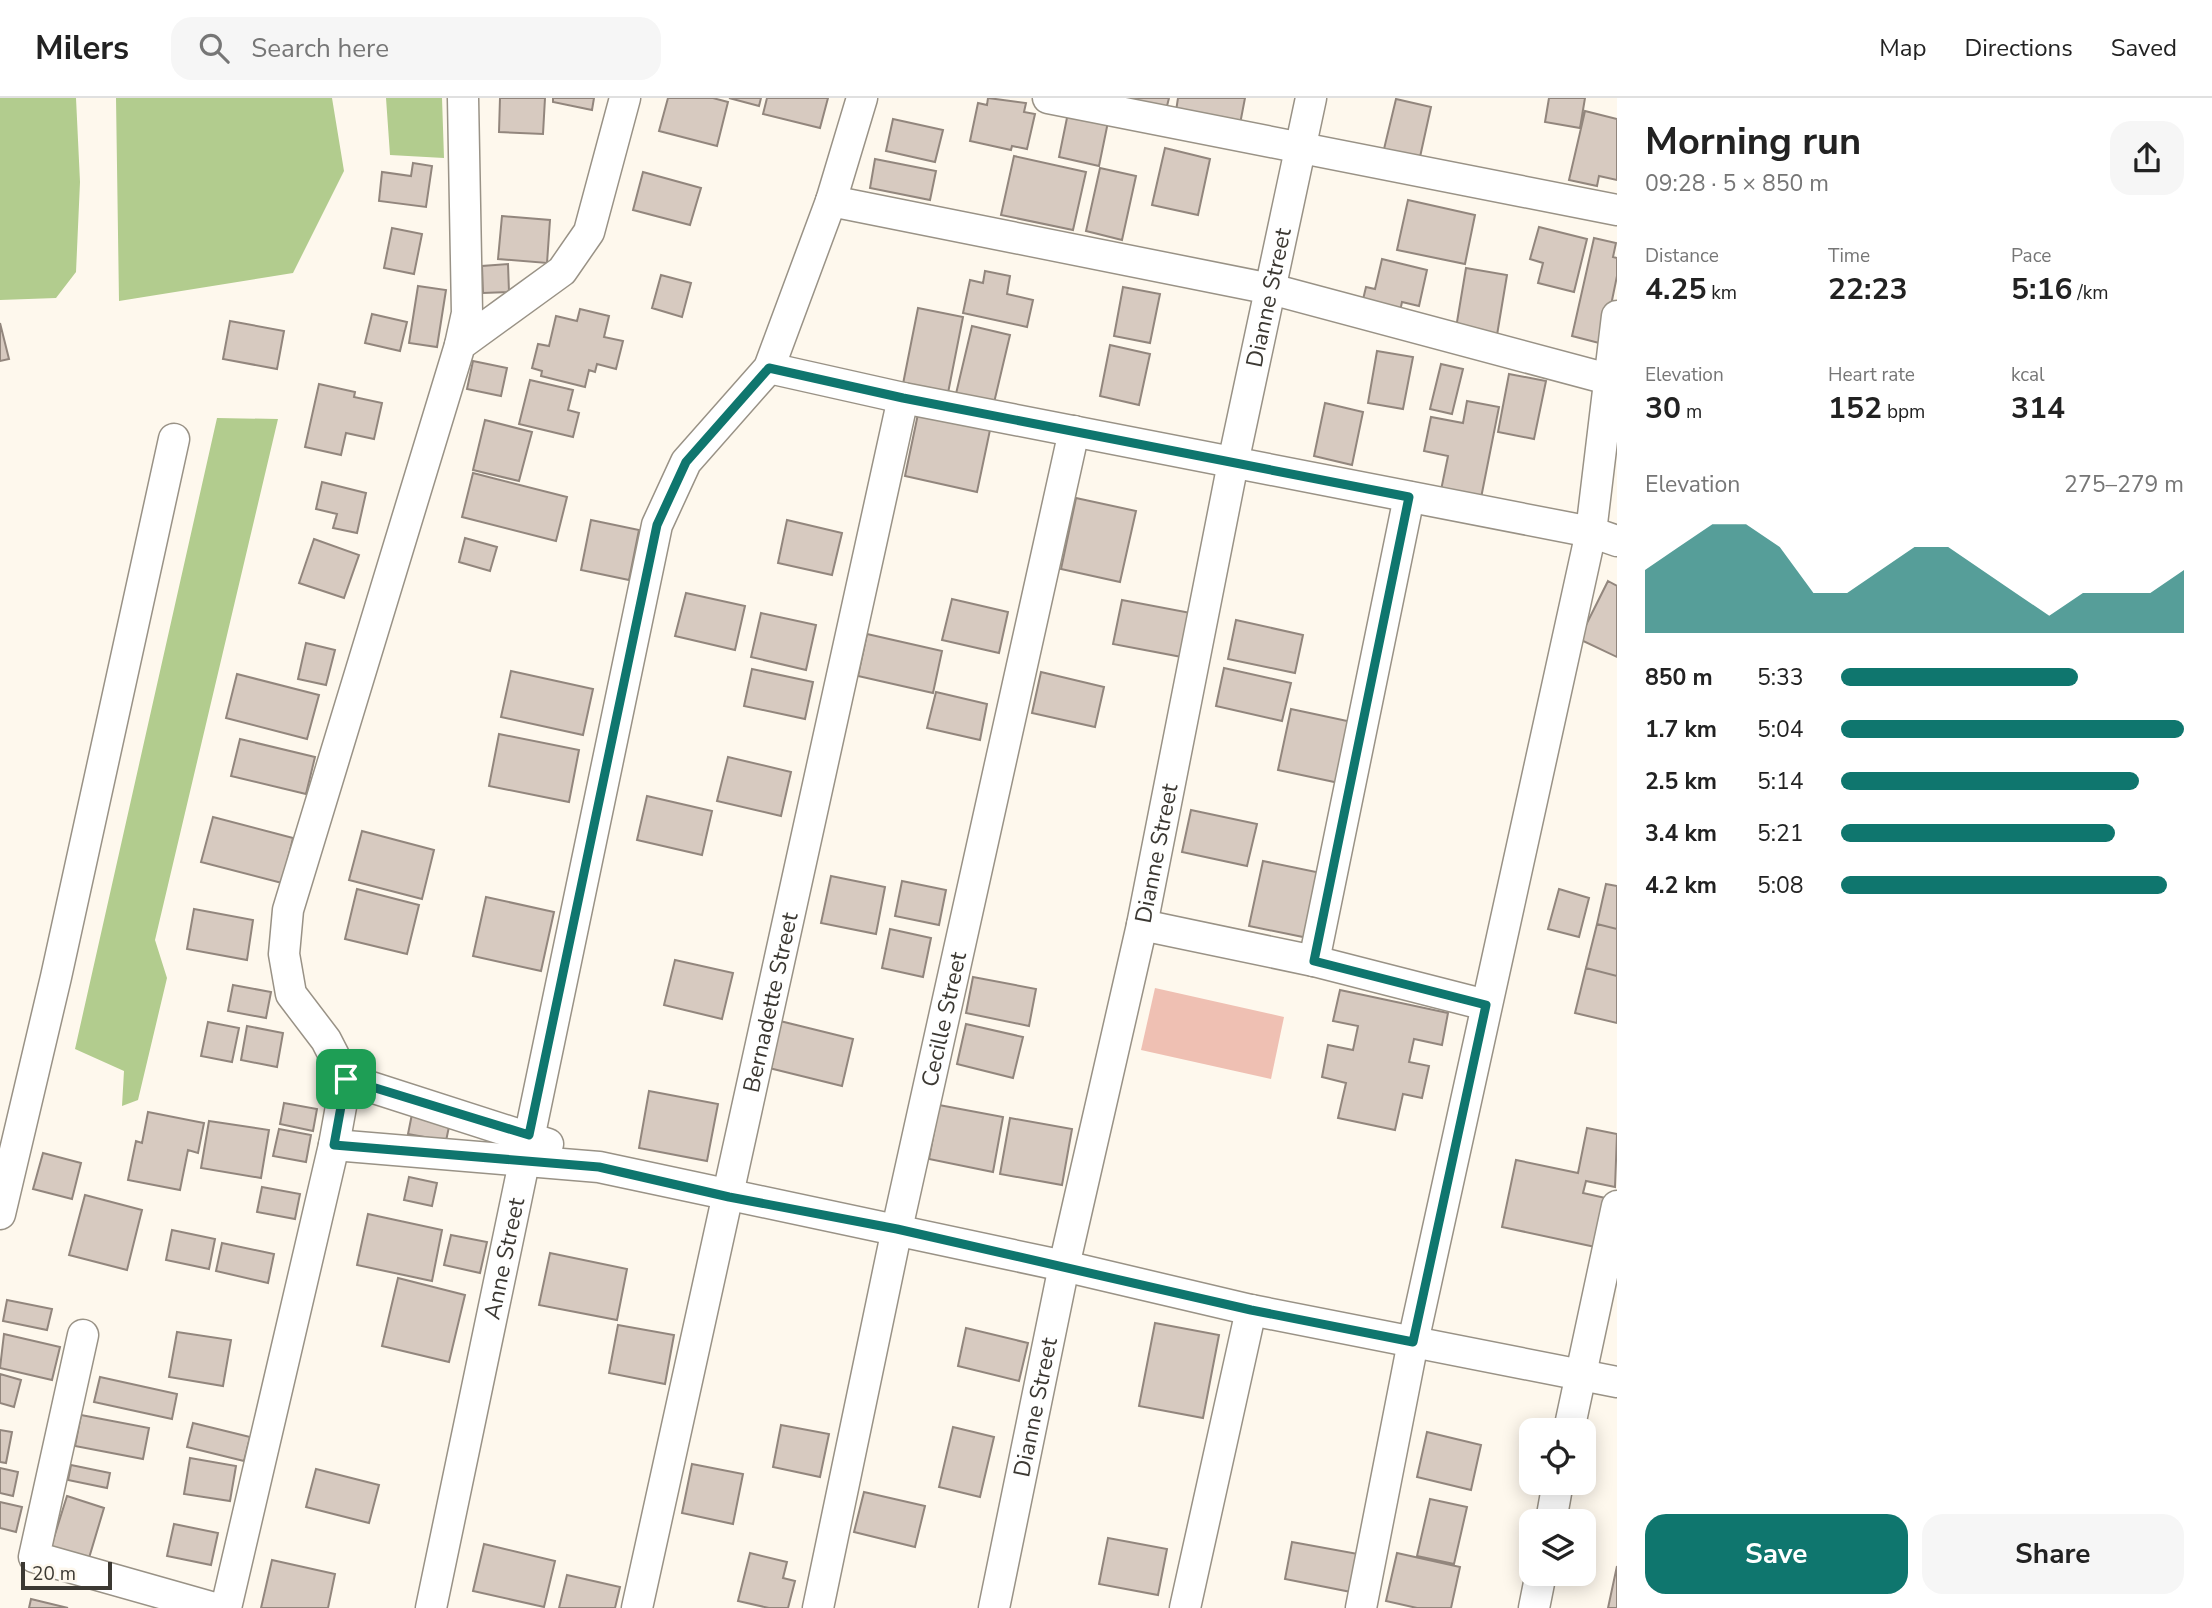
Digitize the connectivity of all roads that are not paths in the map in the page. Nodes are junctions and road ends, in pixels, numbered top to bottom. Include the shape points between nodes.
1 (463, 98) edge
2 (625, 98) edge
3 (862, 98) edge
4 (1048, 98) edge
5 (1311, 98) edge
6 (1300, 148) junction
7 (831, 201) junction
8 (1617, 211) edge
9 (1272, 289) junction
10 (1617, 316) edge
11 (460, 345) junction
12 (769, 368) junction
13 (1608, 379) junction
14 (903, 398) junction
15 (1074, 431) junction
16 (174, 439) dead end
17 (1233, 463) junction
18 (1409, 497) junction
19 (1604, 536) edge
20 (1143, 925) junction
21 (1314, 961) junction
22 (1486, 1005) junction
23 (346, 1079) junction
24 (334, 1145) junction
25 (527, 1149) junction
26 (729, 1197) junction
27 (1617, 1206) edge
28 (0, 1214) edge
29 (897, 1229) junction
30 (1064, 1266) junction
31 (1251, 1310) junction
32 (83, 1335) dead end
33 (1413, 1342) junction
34 (1580, 1374) junction
35 (1617, 1382) edge
36 (1571, 1418) edge
37 (1538, 1586) edge
38 (215, 1608) edge
39 (226, 1608) edge
40 (431, 1608) edge
41 (637, 1608) edge
42 (818, 1608) edge
43 (994, 1608) edge
44 (1185, 1608) edge
45 (1361, 1608) edge
46 (1534, 1608) edge

1 - 11 street via 467,313
2 - 11 street via 589,232 562,271
3 - 7 street
4 - 6 street
5 - 6 street, Dianne Street
6 - 8 street
6 - 9 street, Dianne Street
7 - 9 street
7 - 12 street
9 - 13 street
9 - 17 street, Dianne Street
10 - 13 street
11 - 23 street via 288,911 284,954 292,994 326,1040
12 - 14 street
12 - 25 street, Anne Street via 686,462 657,525
13 - 19 street
14 - 15 street
14 - 26 street, Bernadette Street
15 - 17 street
15 - 29 street, Cecille Street
16 - 28 street
17 - 18 street
17 - 20 street, Dianne Street
18 - 19 street
18 - 21 street
19 - 22 street
20 - 21 street
20 - 30 street, Dianne Street
21 - 22 street
22 - 33 street
23 - 24 street
23 - 25 street
24 - 25 street via 425,1151
24 - 39 street
25 - 26 street
25 - 40 street, Anne Street
26 - 29 street
26 - 41 street, Bernadette Street
27 - 34 street
29 - 30 street
29 - 42 street, Cecille Street
30 - 31 street
30 - 43 street, Dianne Street
31 - 33 street
31 - 44 street
32 - 38 street via 34,1557
33 - 34 street
33 - 45 street
34 - 35 street
34 - 36 street
37 - 46 street

